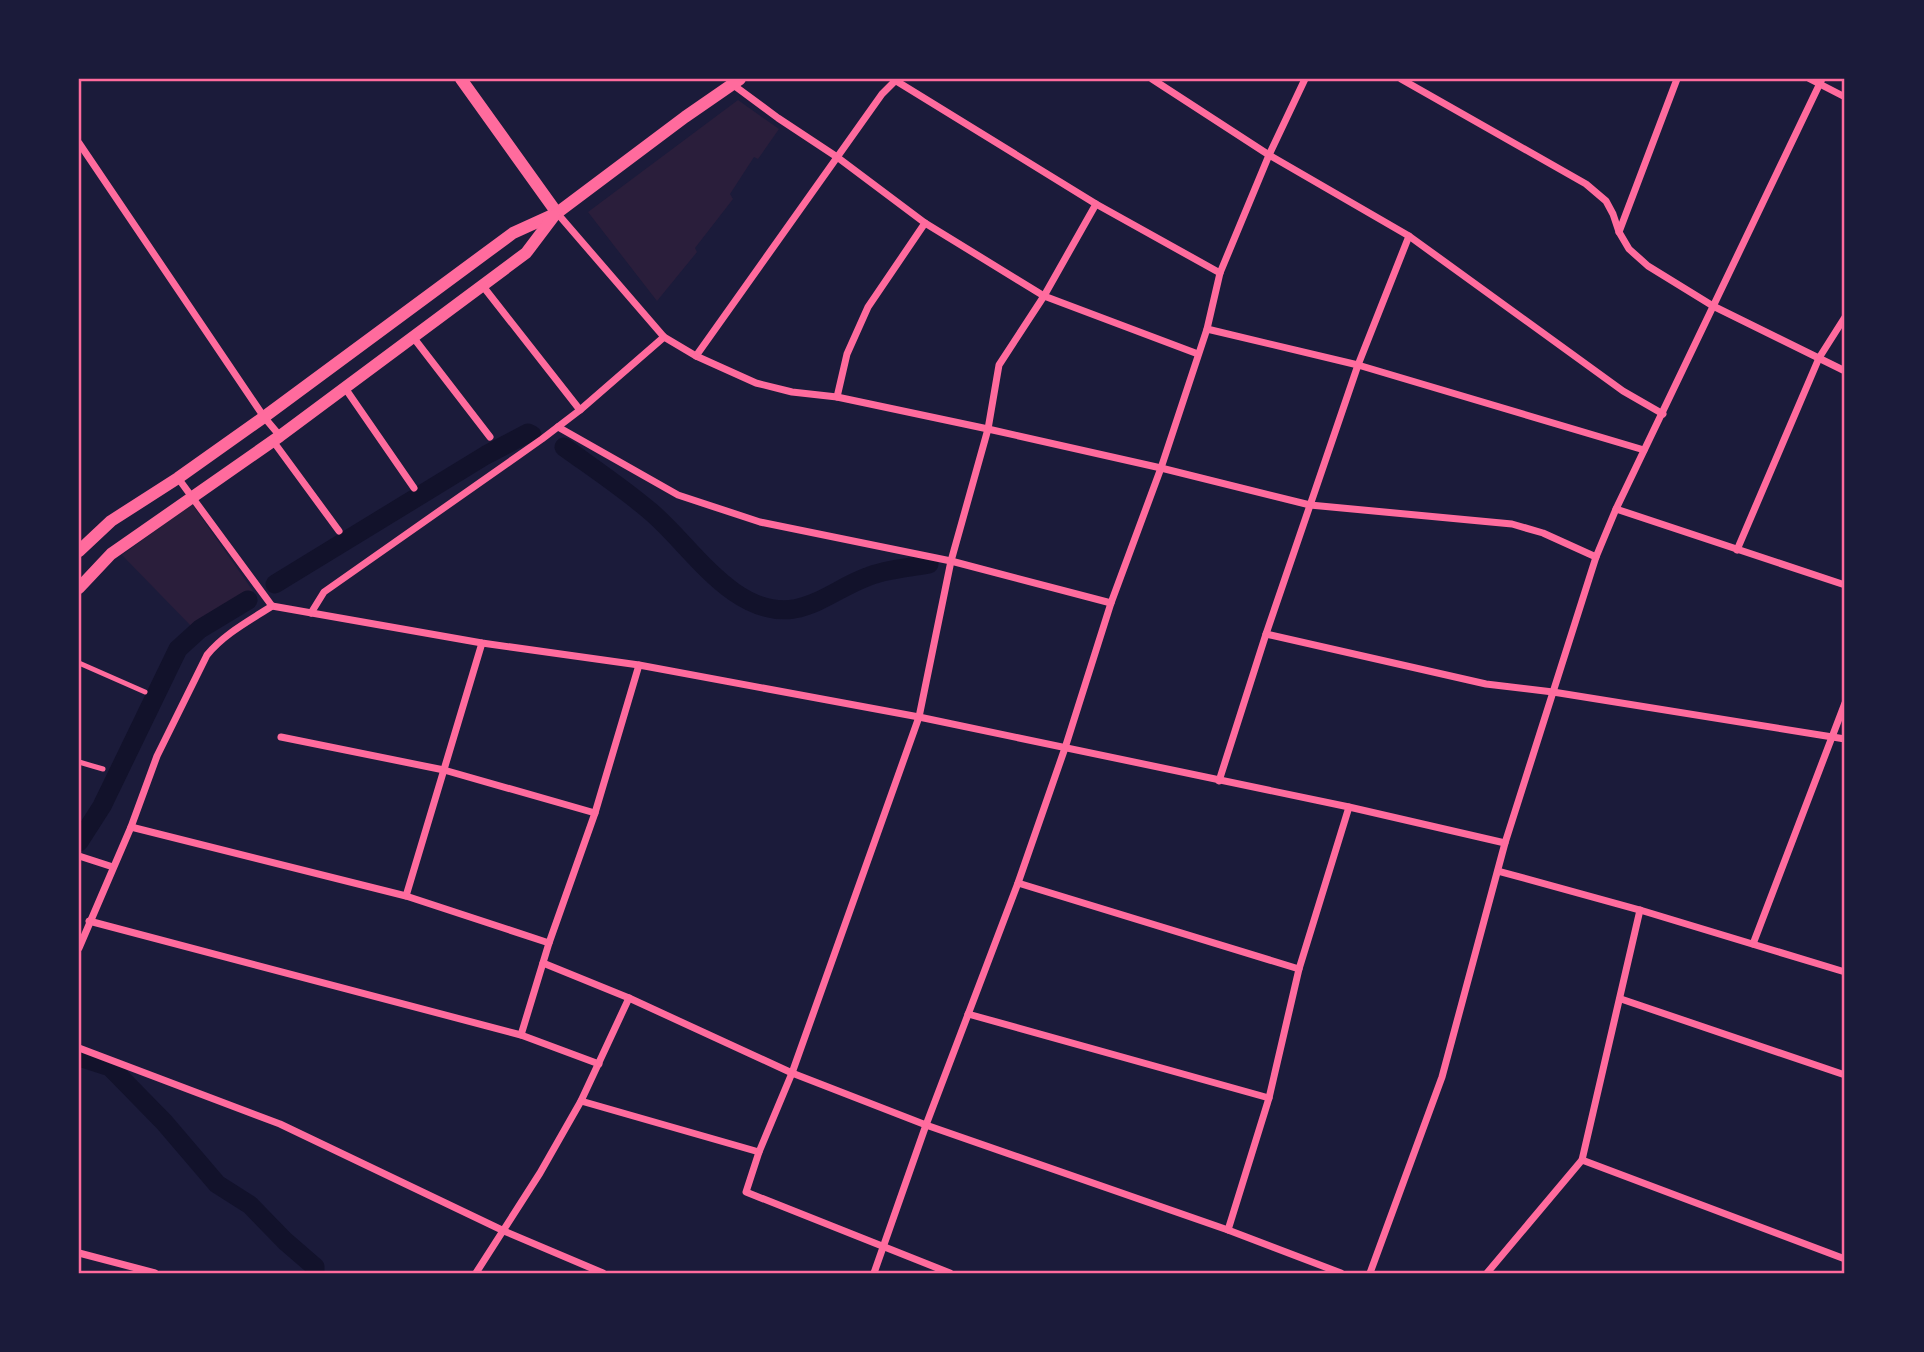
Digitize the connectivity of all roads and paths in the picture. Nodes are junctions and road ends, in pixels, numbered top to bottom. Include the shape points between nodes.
1 (461, 79) edge
2 (895, 79) edge
3 (1152, 79) edge
4 (1305, 79) edge
5 (1401, 79) edge
6 (1677, 79) edge
7 (1810, 79) edge
8 (736, 81) edge
9 (1821, 81) edge
10 (1845, 97) edge
11 (79, 143) edge
12 (1269, 155) junction
13 (837, 157) junction
14 (1096, 204) junction
15 (557, 213) junction
16 (925, 223) junction
17 (1619, 232) junction
18 (1409, 236) junction
19 (1220, 272) junction
20 (482, 285) junction
21 (1044, 296) junction
22 (1713, 306) junction
23 (1845, 317) edge
24 (1207, 329) junction
25 (413, 337) junction
26 (664, 338) junction
27 (1198, 354) junction
28 (696, 356) junction
29 (1819, 358) junction
30 (1358, 365) junction
31 (1845, 371) edge
32 (345, 388) junction
33 (837, 397) junction
34 (580, 410) junction
35 (1663, 414) junction
36 (264, 417) junction
37 (558, 427) junction
38 (988, 429) junction
39 (490, 437) dead end
40 (276, 438) junction
41 (1644, 450) junction
42 (1161, 468) junction
43 (178, 478) junction
44 (414, 488) dead end
45 (193, 497) junction
46 (1310, 505) junction
47 (1616, 509) junction
48 (340, 531) dead end
49 (1737, 550) junction
50 (79, 551) edge
51 (1596, 557) junction
52 (951, 561) junction
53 (1845, 585) edge
54 (79, 588) edge
55 (1111, 603) junction
56 (272, 606) junction
57 (311, 613) junction
58 (1266, 634) junction
59 (482, 643) junction
60 (79, 663) edge
61 (639, 665) junction
62 (145, 692) dead end
63 (1553, 692) junction
64 (1845, 703) edge
65 (919, 717) junction
66 (1832, 736) junction
67 (281, 737) dead end
68 (1845, 739) edge
69 (1065, 748) junction
70 (79, 762) edge
71 (103, 769) dead end
72 (444, 770) junction
73 (1219, 781) junction
74 (1349, 807) junction
75 (595, 813) junction
76 (131, 827) junction
77 (1504, 843) junction
78 (79, 856) edge
79 (113, 867) junction
80 (1498, 871) junction
81 (1018, 883) junction
82 (406, 897) junction
83 (1640, 910) junction
84 (89, 921) junction
85 (549, 943) junction
86 (1753, 944) junction
87 (79, 948) edge
88 (543, 963) junction
89 (1300, 968) junction
90 (1845, 972) edge
91 (629, 998) junction
92 (1620, 999) junction
93 (968, 1014) junction
94 (521, 1035) junction
95 (79, 1048) edge
96 (599, 1064) junction
97 (792, 1073) junction
98 (1845, 1075) edge
99 (1269, 1098) junction
100 (580, 1101) junction
101 (926, 1125) junction
102 (759, 1152) junction
103 (1582, 1160) junction
104 (1228, 1230) junction
105 (504, 1231) junction
106 (883, 1248) junction
107 (79, 1253) edge
108 (1845, 1259) edge
109 (155, 1273) edge
110 (476, 1273) edge
111 (603, 1273) edge
112 (874, 1273) edge
113 (950, 1273) edge
114 (1341, 1273) edge
115 (1370, 1273) edge
116 (1487, 1273) edge

1 - 15 street
2 - 13 street
2 - 14 street
3 - 12 street
4 - 12 street
5 - 17 street via 1586,184 1606,201
6 - 17 street
7 - 9 street
8 - 13 street via 778,118
8 - 15 street
9 - 10 street
9 - 22 street
11 - 36 street
12 - 18 street
12 - 19 street
13 - 16 street
13 - 28 street
14 - 19 street
14 - 21 street
15 - 20 street via 526,253
15 - 26 street
15 - 36 street via 513,233
16 - 21 street
16 - 33 street via 868,307 847,354
17 - 22 street via 1648,266
18 - 30 street
18 - 35 street via 1623,391
19 - 24 street
20 - 25 street
20 - 34 street
21 - 27 street
21 - 38 street via 999,365
22 - 29 street
22 - 35 street
23 - 29 street
24 - 27 street
24 - 30 street
25 - 32 street
25 - 39 street
26 - 28 street
26 - 34 street
27 - 42 street
28 - 33 street via 757,383
29 - 31 street
29 - 49 street
30 - 41 street
30 - 46 street
32 - 40 street
32 - 44 street
33 - 38 street
34 - 37 street
35 - 41 street
36 - 40 street
36 - 43 street
37 - 52 street via 678,495 760,522
37 - 57 street via 324,592
38 - 42 street
38 - 52 street
40 - 45 street
40 - 48 street
41 - 47 street
42 - 46 street
42 - 55 street
43 - 45 street
43 - 50 street via 111,521
45 - 54 street via 111,554
45 - 56 street
46 - 51 street via 1512,524
46 - 58 street
47 - 49 street
47 - 51 street
49 - 53 street
51 - 63 street
52 - 55 street
52 - 65 street
55 - 69 street
56 - 57 street
56 - 76 street via 216,643 207,655 158,755
57 - 59 street
58 - 63 street via 1486,684
58 - 73 street
59 - 61 street
59 - 72 street
60 - 62 lane
61 - 65 street
61 - 75 street
63 - 66 street
63 - 77 street
64 - 66 street
65 - 69 street
65 - 97 street
66 - 68 street
66 - 86 street
67 - 72 street
69 - 73 street
69 - 81 street
70 - 71 lane
72 - 75 street
72 - 82 street
73 - 74 street
74 - 77 street
74 - 89 street
75 - 85 street
76 - 79 street
76 - 82 street
77 - 80 street
78 - 79 street
79 - 84 street
80 - 83 street
80 - 115 street via 1443,1077
81 - 89 street
81 - 93 street
82 - 85 street
83 - 86 street
83 - 92 street
84 - 87 street
84 - 94 street
85 - 88 street
86 - 90 street
88 - 91 street
88 - 94 street
89 - 99 street
91 - 96 street
91 - 97 street
92 - 98 street
92 - 103 street
93 - 99 street
93 - 101 street
94 - 96 street
95 - 105 street via 280,1125
96 - 100 street
97 - 101 street
97 - 102 street
99 - 104 street
100 - 102 street
100 - 105 street
101 - 104 street
101 - 106 street
102 - 106 street via 746,1192
103 - 108 street
103 - 116 street
104 - 114 street
105 - 110 street
105 - 111 street
106 - 112 street
106 - 113 street
107 - 109 street

